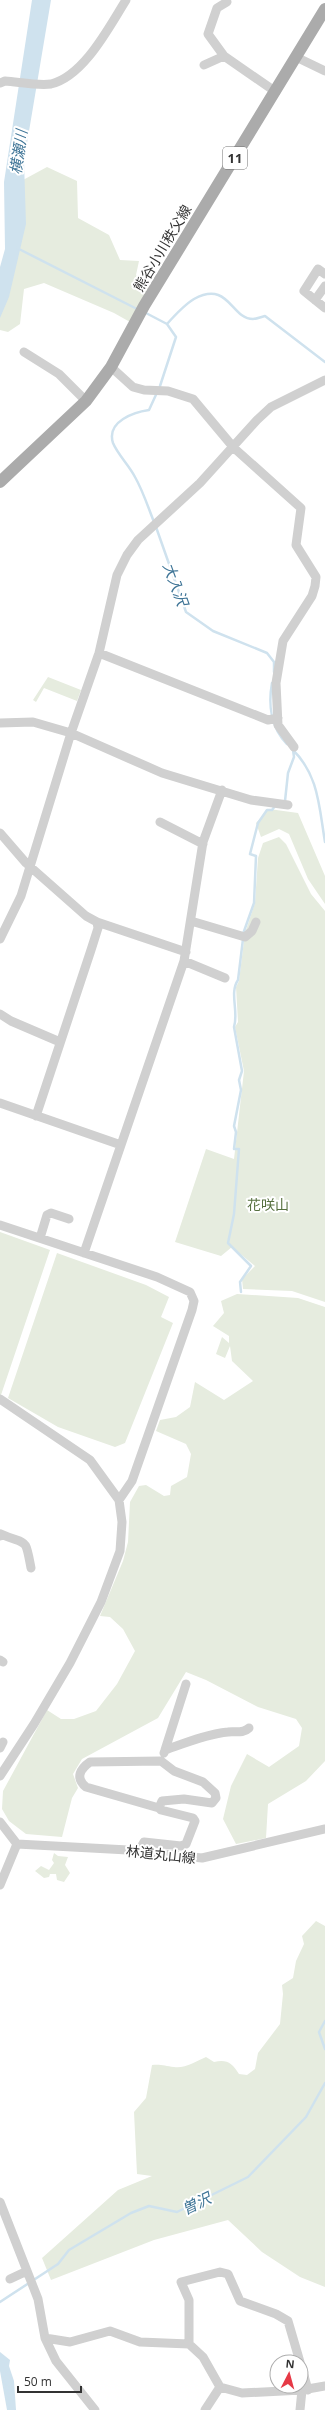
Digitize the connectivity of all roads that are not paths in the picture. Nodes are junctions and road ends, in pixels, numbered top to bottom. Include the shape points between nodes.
1 (126, 0) edge
2 (227, 2) dead end
3 (325, 9) edge
4 (224, 56) junction
5 (296, 57) junction
6 (204, 65) dead end
7 (325, 71) edge
8 (2, 82) edge
9 (276, 92) junction
10 (325, 274) edge
11 (325, 286) edge
12 (315, 300) junction
13 (325, 308) edge
14 (24, 352) dead end
15 (111, 368) junction
16 (325, 380) edge
17 (86, 402) junction
18 (234, 448) junction
19 (0, 482) edge
20 (99, 653) junction
21 (274, 719) junction
22 (0, 723) edge
23 (71, 733) junction
24 (294, 747) dead end
25 (222, 790) junction
26 (288, 804) dead end
27 (160, 822) dead end
28 (0, 833) edge
29 (203, 844) junction
30 (30, 866) junction
31 (191, 921) junction
32 (97, 922) junction
33 (256, 922) dead end
34 (0, 939) edge
35 (186, 952) junction
36 (184, 961) junction
37 (225, 978) dead end
38 (0, 1014) edge
39 (60, 1042) junction
40 (0, 1103) edge
41 (36, 1116) junction
42 (121, 1146) junction
43 (69, 1219) dead end
44 (0, 1225) edge
45 (40, 1238) junction
46 (84, 1253) junction
47 (0, 1399) edge
48 (119, 1500) junction
49 (0, 1536) edge
50 (31, 1568) dead end
51 (186, 1684) dead end
52 (248, 1728) dead end
53 (165, 1750) junction
54 (161, 1761) junction
55 (0, 1776) edge
56 (159, 1808) junction
57 (0, 1822) edge
58 (325, 1829) edge
59 (17, 1844) junction
60 (139, 1851) junction
61 (0, 1885) edge
62 (0, 2202) edge
63 (4, 2223) edge
64 (27, 2271) junction
65 (10, 2279) dead end
66 (45, 2338) junction
67 (189, 2344) junction
68 (298, 2354) edge
69 (325, 2386) edge
70 (220, 2387) junction
71 (309, 2389) edge
72 (269, 2392) edge
73 (304, 2394) edge
74 (95, 2410) edge
75 (205, 2410) edge
76 (300, 2410) edge

1 - 8 street via 84,62 65,80 49,84
2 - 4 street via 216,8 208,34
3 - 5 main road, 熊谷小川秩父線 / 11
4 - 6 street
4 - 9 street
5 - 7 street
5 - 9 main road, 熊谷小川秩父線 / 11
9 - 15 main road, 熊谷小川秩父線 / 11 via 144,306
10 - 12 street via 318,269 304,291
11 - 12 street
12 - 13 street
14 - 17 street via 59,374
15 - 17 main road, 熊谷小川秩父線 / 11
15 - 18 street via 133,387 168,391 193,399
16 - 18 street via 271,407
17 - 19 main road, 熊谷小川秩父線 / 11
18 - 20 street via 127,555 117,575
18 - 21 street via 301,508 296,545 316,577 312,596 283,642 276,683
20 - 21 street
20 - 23 street
21 - 24 street
22 - 23 street via 33,722
23 - 25 street via 162,773
23 - 30 street
25 - 26 street via 267,803
25 - 29 street
27 - 29 street
28 - 30 street via 10,848
29 - 31 street
30 - 32 street via 70,904
30 - 34 street via 21,896
31 - 33 street via 245,937 252,932
31 - 35 street
32 - 35 street
32 - 39 street via 98,928
35 - 36 street
36 - 37 street
36 - 42 street
38 - 39 street
39 - 41 street
40 - 41 street
41 - 42 street
42 - 46 street
43 - 45 street via 51,1213 47,1215
44 - 45 street
45 - 46 street
46 - 48 street via 157,1277 190,1292 194,1301 132,1481
47 - 48 street via 90,1460
48 - 55 street via 122,1522 120,1550 101,1602 70,1663
49 - 50 street via 1,1534 23,1541 27,1545
51 - 53 street
52 - 53 street via 242,1732 228,1732 198,1739
53 - 54 street
54 - 56 street via 174,1771 209,1786 216,1798 212,1803 184,1799 166,1800 162,1801
54 - 56 street via 90,1762 82,1768 79,1776 80,1783 86,1787
56 - 60 street via 193,1818 188,1840 181,1846 144,1842
57 - 59 street
58 - 60 street, 林道丸山線 via 202,1858
59 - 60 street, 林道丸山線
59 - 61 street
62 - 63 street
63 - 64 street
64 - 65 street
64 - 66 street via 38,2299
66 - 67 street via 70,2342 110,2331 140,2342
66 - 74 street via 56,2362
67 - 68 street via 189,2300 181,2282 220,2272 228,2274 240,2301 288,2321
67 - 70 street via 203,2357
69 - 71 street
70 - 72 street via 242,2393
70 - 75 street
73 - 76 street

